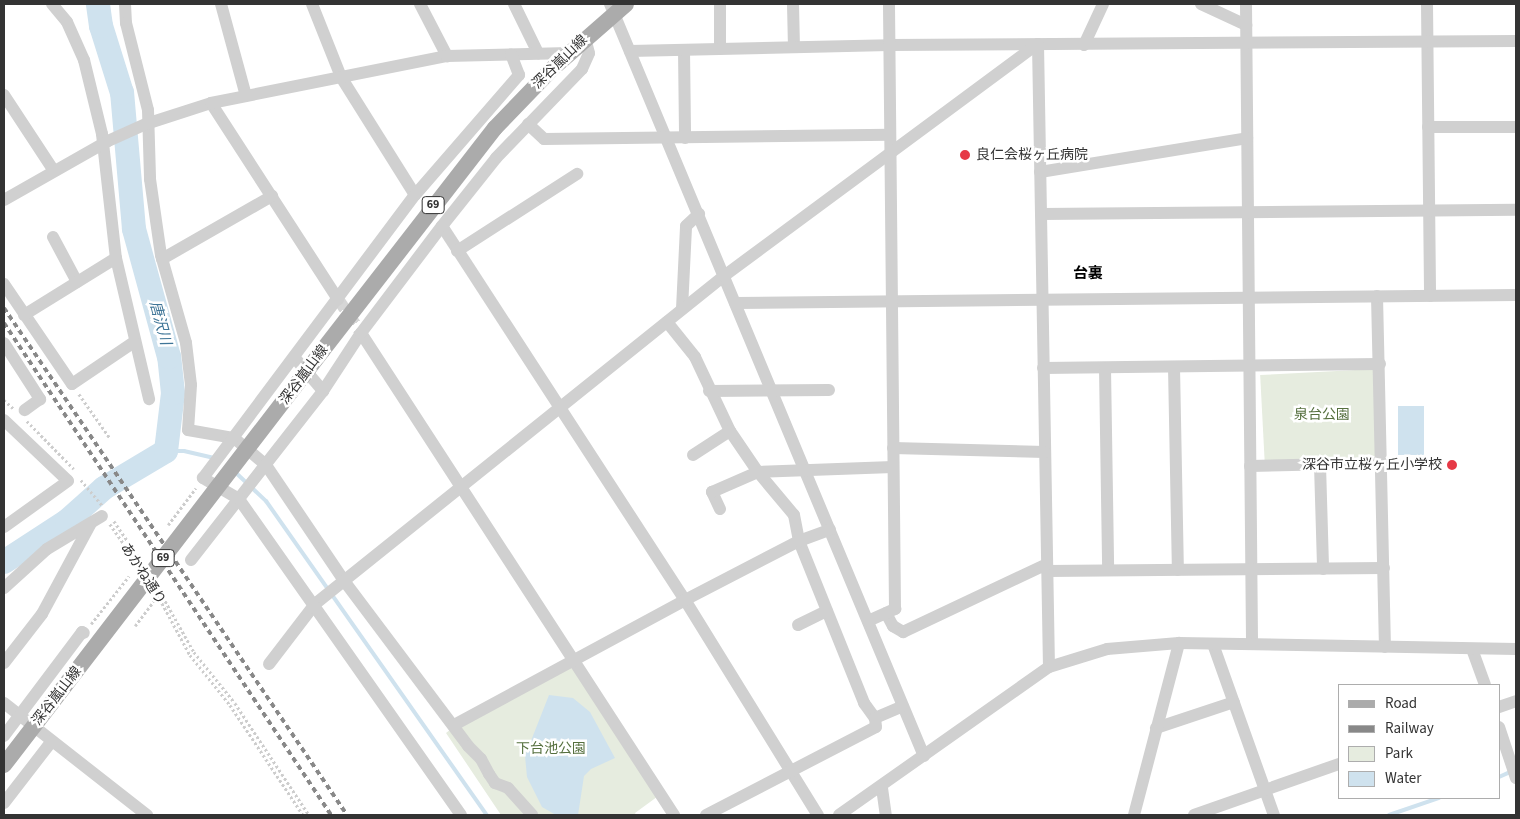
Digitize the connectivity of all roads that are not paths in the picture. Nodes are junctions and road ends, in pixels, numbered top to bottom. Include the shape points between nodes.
1 (52, 4) edge
2 (124, 4) edge
3 (221, 4) edge
4 (312, 4) edge
5 (420, 4) edge
6 (514, 4) edge
7 (720, 4) edge
8 (793, 4) edge
9 (889, 4) edge
10 (1200, 4) edge
11 (1246, 4) edge
12 (1427, 4) edge
13 (1100, 5) edge
14 (617, 7) edge
15 (1246, 25) junction
16 (585, 38) junction
17 (1428, 41) junction
18 (1516, 41) edge
19 (1246, 42) junction
20 (1038, 44) junction
21 (889, 45) junction
22 (1084, 45) junction
23 (794, 47) junction
24 (720, 49) junction
25 (684, 50) junction
26 (630, 51) junction
27 (569, 52) junction
28 (538, 53) junction
29 (511, 54) junction
30 (447, 56) junction
31 (341, 77) junction
32 (4, 94) edge
33 (246, 96) junction
34 (212, 103) junction
35 (528, 124) junction
36 (142, 126) junction
37 (1428, 127) junction
38 (1516, 128) edge
39 (890, 135) junction
40 (667, 138) junction
41 (685, 138) junction
42 (1247, 138) junction
43 (104, 143) junction
44 (891, 153) junction
45 (54, 171) junction
46 (1040, 172) junction
47 (577, 174) dead end
48 (416, 195) junction
49 (272, 196) junction
50 (4, 200) edge
51 (1429, 210) junction
52 (1516, 210) edge
53 (1248, 212) junction
54 (698, 214) junction
55 (1041, 214) junction
56 (442, 226) junction
57 (53, 237) dead end
58 (458, 251) junction
59 (116, 258) junction
60 (162, 259) junction
61 (724, 276) junction
62 (76, 282) junction
63 (4, 284) edge
64 (1516, 295) edge
65 (1377, 296) junction
66 (1430, 296) junction
67 (338, 298) junction
68 (1248, 298) junction
69 (1042, 300) junction
70 (891, 301) junction
71 (736, 303) junction
72 (682, 310) junction
73 (24, 315) junction
74 (667, 322) junction
75 (361, 333) junction
76 (134, 342) junction
77 (4, 343) edge
78 (294, 357) junction
79 (1380, 364) junction
80 (1174, 367) junction
81 (1249, 367) junction
82 (1044, 368) junction
83 (1104, 368) junction
84 (772, 390) junction
85 (829, 390) dead end
86 (323, 391) junction
87 (709, 391) junction
88 (149, 400) dead end
89 (558, 409) junction
90 (24, 410) dead end
91 (4, 420) edge
92 (730, 431) junction
93 (234, 438) junction
94 (893, 448) junction
95 (1045, 452) junction
96 (693, 455) dead end
97 (1382, 463) junction
98 (266, 465) junction
99 (1320, 465) junction
100 (1250, 466) junction
101 (893, 468) junction
102 (758, 472) junction
103 (806, 472) junction
104 (462, 488) junction
105 (239, 499) junction
106 (720, 509) dead end
107 (106, 514) road end
108 (91, 523) junction
109 (4, 527) edge
110 (830, 530) junction
111 (799, 542) junction
112 (191, 560) dead end
113 (1047, 568) junction
114 (1384, 568) junction
115 (1323, 569) junction
116 (1108, 570) junction
117 (1178, 570) junction
118 (1251, 570) junction
119 (345, 582) junction
120 (4, 588) edge
121 (685, 600) junction
122 (317, 603) junction
123 (827, 611) junction
124 (886, 613) junction
125 (868, 621) junction
126 (798, 625) dead end
127 (84, 633) road end
128 (1179, 643) junction
129 (1213, 644) junction
130 (1252, 644) junction
131 (1385, 647) junction
132 (1472, 649) junction
133 (1516, 649) edge
134 (576, 661) junction
135 (4, 663) edge
136 (269, 664) dead end
137 (1049, 667) junction
138 (1485, 684) edge
139 (1516, 701) edge
140 (1234, 702) junction
141 (4, 703) edge
142 (903, 706) junction
143 (1500, 707) edge
144 (20, 715) junction
145 (875, 718) junction
146 (454, 725) junction
147 (1156, 728) junction
148 (1500, 730) edge
149 (4, 736) edge
150 (52, 740) junction
151 (924, 756) junction
152 (1338, 764) edge
153 (4, 765) edge
154 (790, 771) junction
155 (1516, 778) edge
156 (882, 788) junction
157 (1265, 791) junction
158 (4, 803) edge
159 (147, 815) edge
160 (461, 815) edge
161 (532, 815) edge
162 (674, 815) edge
163 (706, 815) edge
164 (818, 815) edge
165 (839, 815) edge
166 (886, 815) edge
167 (1134, 815) edge
168 (1194, 815) edge
169 (1274, 815) edge

1 - 43 street via 67,22 84,60
2 - 36 street via 148,110
3 - 33 street
4 - 31 street
5 - 30 street
6 - 28 street
7 - 24 street
8 - 23 street
9 - 21 street
10 - 15 street
11 - 15 street
12 - 17 street
13 - 22 street
14 - 16 main road, 深谷嵐山線 / 69
14 - 26 street
15 - 19 street
16 - 27 main road, 深谷嵐山線 / 69
16 - 35 street via 588,61
17 - 18 street
17 - 19 street
17 - 37 street
19 - 22 street
19 - 42 street
20 - 21 street
20 - 22 street
20 - 44 street
20 - 46 street
21 - 23 street
21 - 39 street
23 - 24 street
24 - 25 street
25 - 26 street
25 - 41 street
26 - 40 street
27 - 28 street
27 - 153 main road, 深谷嵐山線 / 69, bridge via 495,128
28 - 29 street
29 - 30 street
29 - 48 street via 519,74
30 - 31 street
31 - 33 street
31 - 48 street
32 - 45 street
33 - 34 street
34 - 36 street
34 - 49 street
35 - 40 street via 544,139
35 - 56 street via 496,158
36 - 43 street
36 - 60 street
37 - 38 street
37 - 51 street
39 - 41 street
39 - 44 street
40 - 41 street
40 - 54 street
42 - 46 street
42 - 53 street
43 - 45 street
43 - 59 street
44 - 61 street
44 - 70 street
45 - 50 street
46 - 55 street
47 - 58 street
48 - 67 street
49 - 60 street
49 - 67 street
51 - 52 street
51 - 53 street
51 - 66 street
53 - 55 street
53 - 68 street
54 - 61 street
54 - 72 street via 686,226
55 - 69 street
56 - 58 street
56 - 75 street
57 - 62 street
58 - 89 street
59 - 62 street
59 - 76 street
60 - 93 street via 186,344 191,385 188,430
61 - 71 street
61 - 72 street
62 - 73 street
63 - 73 street
64 - 66 street
65 - 66 street
65 - 68 street
65 - 79 street
67 - 78 street
68 - 69 street
68 - 81 street
69 - 70 street
69 - 82 street
70 - 71 street
70 - 94 street
71 - 84 street
72 - 74 street
73 - 76 street via 72,384
74 - 87 street via 695,357
74 - 89 street
75 - 86 street
75 - 104 street
76 - 88 street
77 - 90 street via 40,399
78 - 86 street
78 - 93 street
79 - 81 street
79 - 97 street
80 - 81 street
80 - 83 street
80 - 117 street
81 - 100 street
82 - 83 street
82 - 95 street
83 - 116 street
84 - 85 street
84 - 87 street
84 - 103 street
86 - 98 street
87 - 92 street
89 - 104 street
89 - 121 street
91 - 109 street via 68,481
92 - 96 street
92 - 102 street
93 - 98 street
93 - 105 street via 203,478
94 - 95 street
94 - 101 street
95 - 113 street
97 - 99 street
97 - 114 street
98 - 105 street
98 - 119 street
99 - 100 street
99 - 115 street
100 - 118 street
101 - 103 street
101 - 124 street via 895,608
102 - 103 street
102 - 106 street via 712,492
102 - 111 street via 794,515
103 - 110 street
104 - 119 street
104 - 134 street
105 - 112 street
105 - 122 street
107 - 108 street
108 - 120 street via 47,549
108 - 135 street via 42,614
110 - 111 street
110 - 125 street
111 - 121 street
111 - 123 street
113 - 116 street
113 - 124 street via 903,632 893,626
113 - 137 street
114 - 115 street
114 - 131 street
115 - 118 street
116 - 117 street
117 - 118 street
118 - 130 street
119 - 122 street
119 - 146 street
121 - 134 street
121 - 154 street
122 - 136 street
122 - 160 street
123 - 126 street
123 - 145 street via 864,703
124 - 125 street
125 - 142 street
127 - 144 street
128 - 129 street
128 - 137 street via 1107,649
128 - 147 street
129 - 130 street
129 - 140 street
130 - 131 street
131 - 132 street
132 - 133 street
132 - 138 street
134 - 146 street
134 - 162 street
137 - 151 street
139 - 143 street
140 - 147 street
140 - 157 street
141 - 144 street
142 - 145 street
142 - 151 street
144 - 149 street
144 - 150 street
145 - 154 street via 876,727
146 - 161 street via 495,783 508,788
147 - 167 street
148 - 155 street
150 - 158 street
150 - 159 street
151 - 156 street
152 - 157 street
154 - 163 street
154 - 164 street
156 - 165 street
156 - 166 street
157 - 168 street
157 - 169 street

